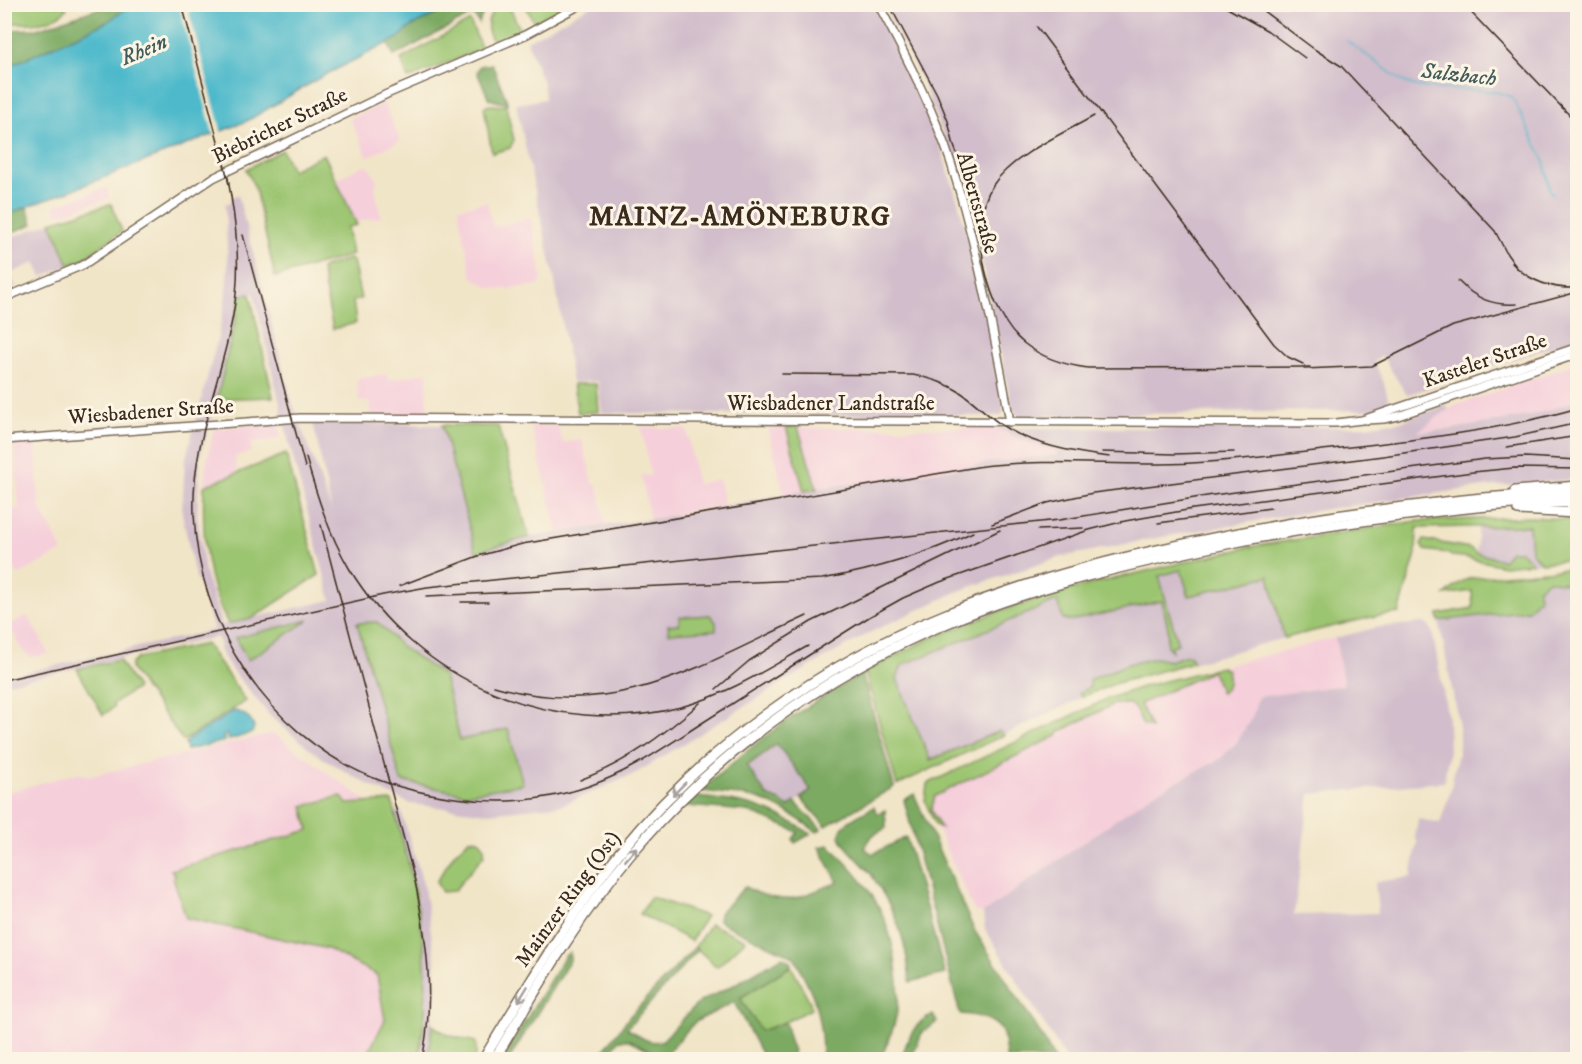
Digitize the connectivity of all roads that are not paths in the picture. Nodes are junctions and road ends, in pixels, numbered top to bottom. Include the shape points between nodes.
1 (582, 4) edge
2 (878, 4) edge
3 (4, 298) edge
4 (1578, 347) edge
5 (1578, 354) edge
6 (1404, 410) junction
7 (300, 418) joint
8 (1010, 422) junction
9 (4, 440) edge
10 (1578, 486) edge
11 (1578, 495) edge
12 (1486, 502) junction
13 (1578, 504) edge
14 (1578, 513) edge
15 (844, 669) junction
16 (483, 1059) edge
17 (494, 1059) edge

1 - 3 main road, Biebricher Straße via 519,38 387,94 213,177 83,265
2 - 8 main road, Albertstraße via 917,80 950,161 971,233
4 - 6 main road, Kasteler Straße
5 - 6 main road, Kasteler Straße
6 - 8 main road, Wiesbadener Landstraße via 1362,420 1308,423
7 - 8 main road, Wiesbadener Landstraße
7 - 9 main road, Wiesbadener Straße
10 - 12 highway via 1520,490
11 - 12 highway
12 - 13 highway
12 - 14 highway
12 - 15 highway via 1327,517 1139,555 985,599 934,619
15 -> 16 highway, Mainzer Ring (Ost) via 801,690 754,724 654,814 581,904
17 -> 15 highway, Mainzer Ring (Ost) via 580,922 661,820 730,755

